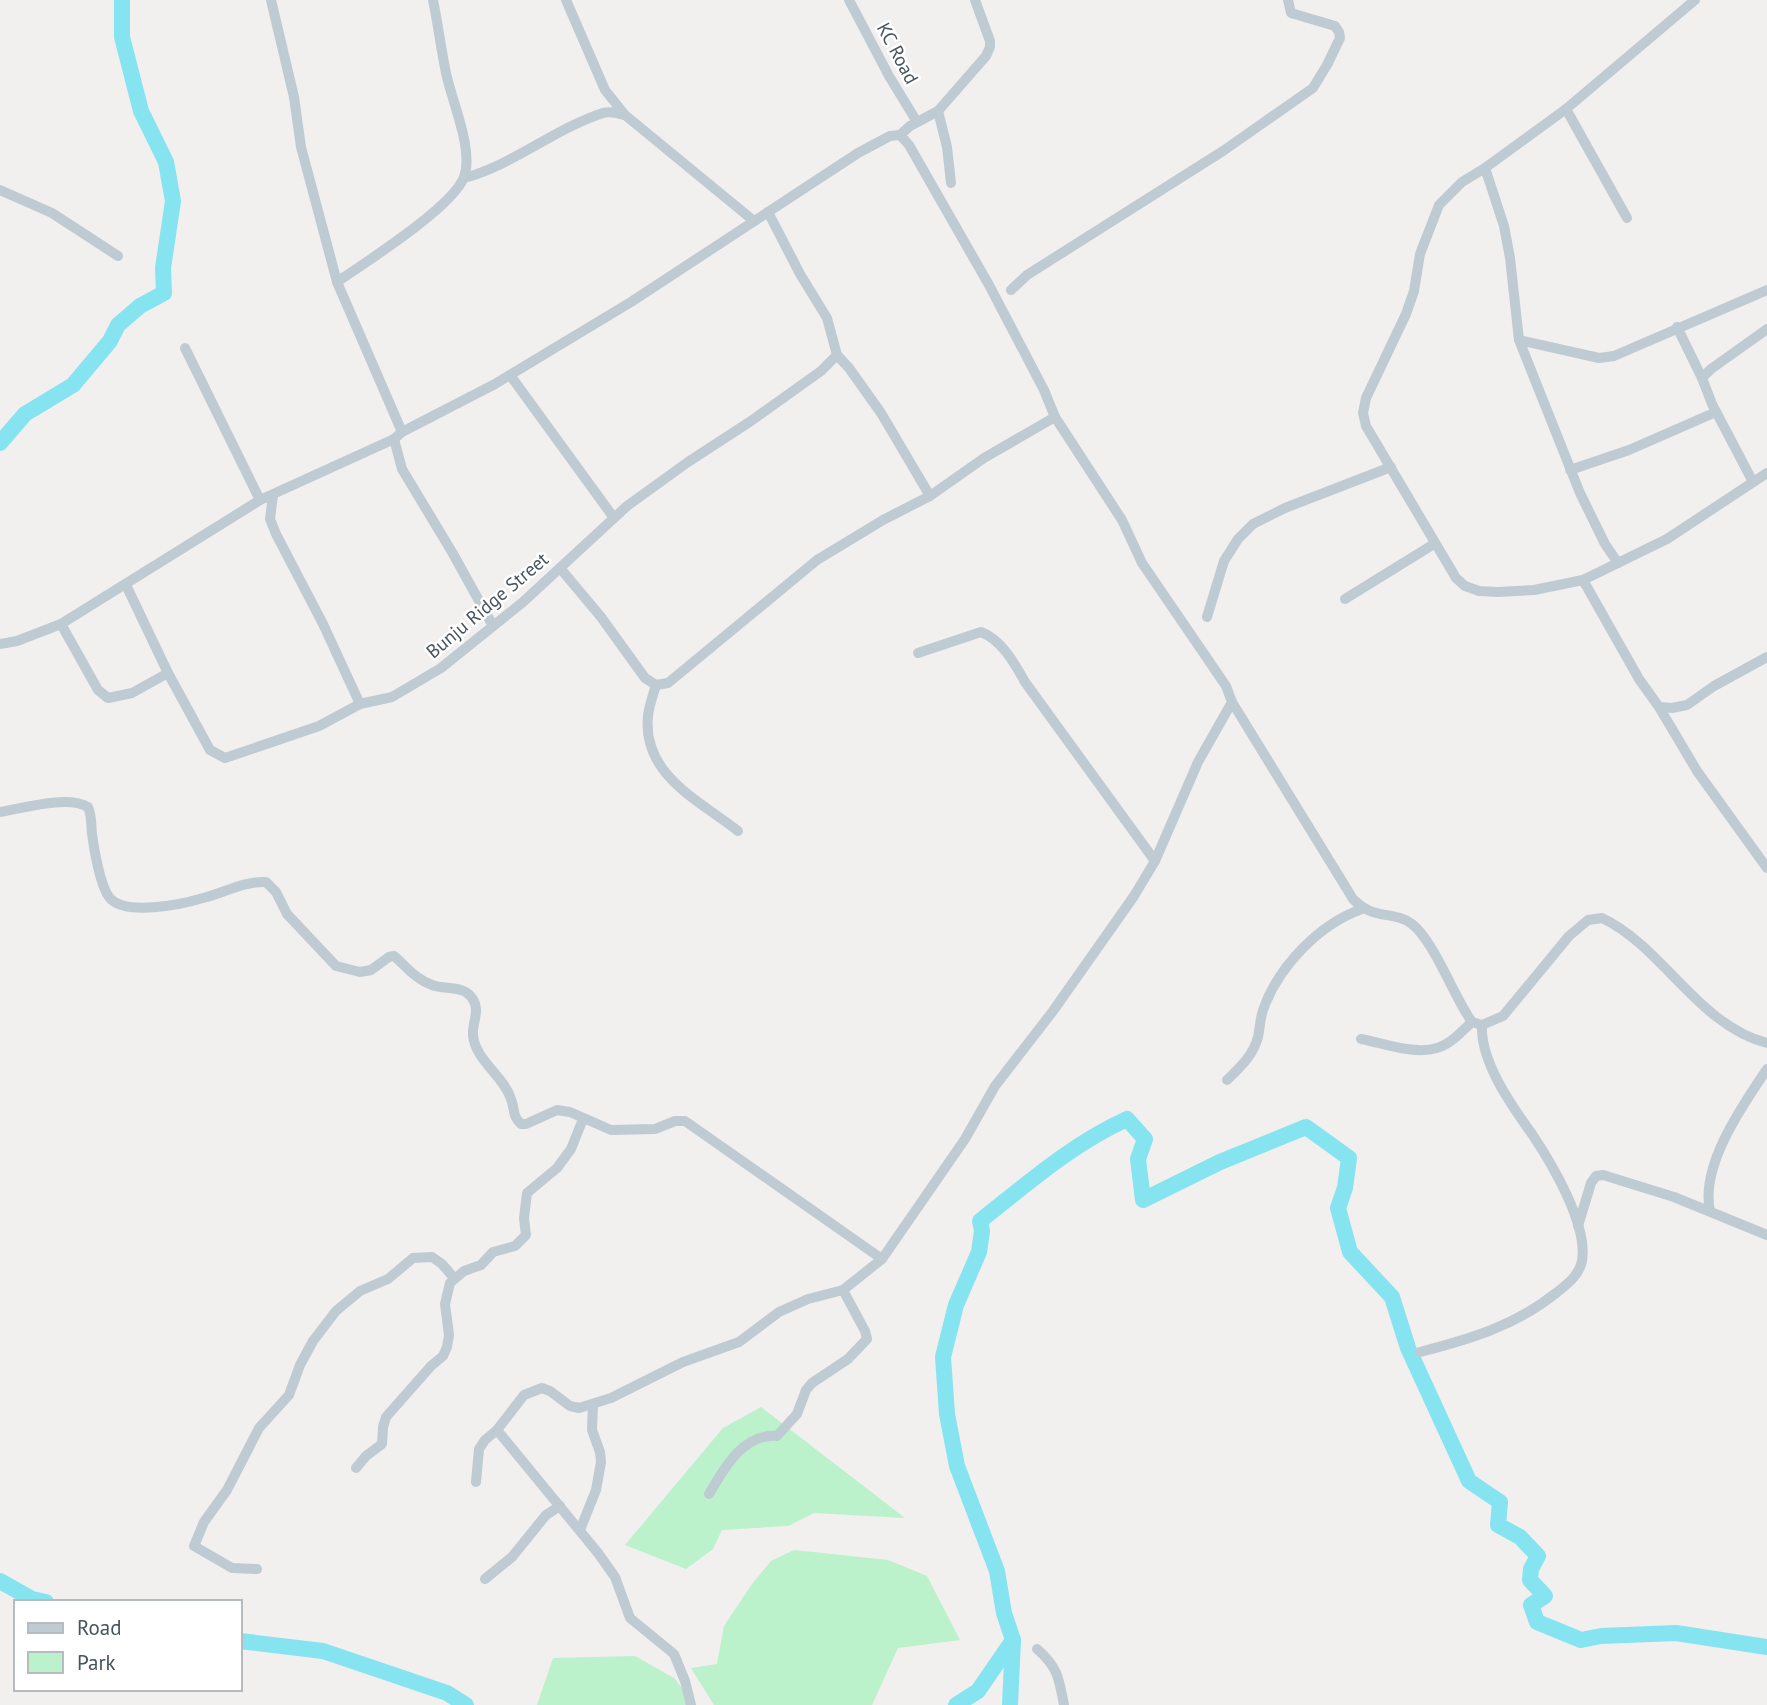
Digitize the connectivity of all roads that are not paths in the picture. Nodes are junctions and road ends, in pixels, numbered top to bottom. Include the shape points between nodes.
1 (271, 0) edge
2 (433, 0) edge
3 (566, 0) edge
4 (849, 0) edge
5 (975, 0) edge
6 (1287, 0) edge
7 (1695, 0) edge
8 (1566, 109) junction
9 (938, 111) junction
10 (625, 115) junction
11 (916, 122) junction
12 (900, 135) junction
13 (1485, 168) junction
14 (464, 178) junction
15 (951, 183) dead end
16 (0, 190) edge
17 (768, 212) junction
18 (1627, 218) dead end
19 (754, 221) junction
20 (118, 256) dead end
21 (337, 282) junction
22 (1011, 290) dead end
23 (1767, 290) edge
24 (1677, 327) junction
25 (1767, 329) edge
26 (1519, 340) junction
27 (185, 348) dead end
28 (837, 355) junction
29 (510, 375) junction
30 (1702, 378) junction
31 (1716, 412) junction
32 (1055, 417) junction
33 (398, 436) junction
34 (1391, 467) junction
35 (1570, 470) junction
36 (1767, 473) edge
37 (1753, 482) junction
38 (274, 495) junction
39 (930, 496) junction
40 (260, 499) junction
41 (614, 518) junction
42 (1434, 544) junction
43 (1619, 563) junction
44 (560, 568) junction
45 (1583, 580) junction
46 (125, 585) junction
47 (1345, 599) dead end
48 (1207, 617) dead end
49 (61, 624) junction
50 (492, 626) junction
51 (0, 644) edge
52 (918, 653) dead end
53 (1767, 657) edge
54 (168, 673) junction
55 (656, 685) junction
56 (1232, 702) junction
57 (360, 704) junction
58 (1659, 707) junction
59 (0, 812) edge
60 (738, 831) dead end
61 (1155, 861) junction
62 (1767, 867) edge
63 (1363, 909) junction
64 (1477, 1023) junction
65 (1361, 1039) dead end
66 (1767, 1043) edge
67 (1767, 1069) edge
68 (1227, 1080) dead end
69 (583, 1119) junction
70 (1710, 1211) junction
71 (1578, 1226) junction
72 (1767, 1235) edge
73 (882, 1258) junction
74 (454, 1278) junction
75 (843, 1290) junction
76 (1420, 1352) dead end
77 (593, 1404) junction
78 (497, 1430) junction
79 (356, 1468) dead end
80 (476, 1482) dead end
81 (709, 1494) dead end
82 (560, 1506) junction
83 (580, 1530) junction
84 (257, 1569) dead end
85 (485, 1579) dead end
86 (1037, 1649) dead end
87 (691, 1705) edge
88 (1064, 1705) edge

1 - 21 street via 301,147
2 - 14 street via 463,139
3 - 10 street via 606,90
4 - 11 street, KC Road
5 - 9 street via 990,47
6 - 22 street via 1291,13 1335,26 1339,32 1314,88 1027,275
7 - 8 street
8 - 13 street
8 - 18 street
9 - 11 street
9 - 15 street
10 - 14 street via 605,112 487,172
10 - 19 street
11 - 12 street
12 - 17 street via 858,153
12 - 32 street via 989,285
13 - 26 street via 1504,226
13 - 34 street via 1462,182 1439,205 1420,254 1406,314 1366,398 1366,426
14 - 21 street via 435,211
16 - 20 street via 52,213
17 - 19 street
17 - 28 street via 827,318
19 - 29 street
21 - 33 street
23 - 24 street
24 - 26 street via 1608,358
24 - 30 street
25 - 30 street
26 - 35 street
27 - 40 street
28 - 39 street via 881,413
28 - 41 street, Bunju Ridge Street
29 - 33 street
29 - 41 street
30 - 31 street
31 - 35 street
31 - 37 street
32 - 39 street via 984,457
32 - 56 street
33 - 38 street
33 - 50 street via 402,469
34 - 42 street
34 - 48 street via 1253,524 1224,561
35 - 43 street via 1593,523
36 - 37 street
37 - 43 street via 1667,539
38 - 40 street
38 - 57 street via 270,519 276,534
39 - 55 street via 817,560 668,683
40 - 46 street
41 - 44 street, Bunju Ridge Street
42 - 45 street via 1456,578 1479,591 1534,590
42 - 47 street
43 - 45 street
44 - 50 street, Bunju Ridge Street
44 - 55 street
45 - 58 street
46 - 49 street
46 - 54 street, Bunju Ridge Street
49 - 51 street
49 - 54 street via 98,690 108,698 132,693
50 - 57 street, Bunju Ridge Street via 441,668 392,697
52 - 61 street via 981,632 997,643
53 - 58 street via 1687,705
54 - 57 street, Bunju Ridge Street via 210,750 225,758 319,726
55 - 60 street via 648,717 656,757 676,786
56 - 61 street via 1198,762
56 - 63 street via 1334,870
58 - 62 street via 1697,771
59 - 69 street via 59,802 80,802 88,807 109,897 118,904 144,909 266,882 287,914 336,966 371,970 394,956 421,980 469,994 476,1007 473,1036 477,1049 511,1098 514,1116 521,1124 557,1110
61 - 73 street via 1060,1001 995,1086 965,1139
63 - 64 street via 1413,925
63 - 68 street via 1320,932 1285,970 1263,1010 1254,1050
64 - 65 street via 1429,1050
64 - 66 street via 1503,1016 1569,936 1588,920 1602,918 1631,938 1721,1019 1743,1035
64 - 71 street via 1484,1051 1562,1186
67 - 70 street via 1721,1147 1709,1184
69 - 73 street via 611,1129 654,1129 685,1121
69 - 74 street via 571,1149 527,1193 526,1235 515,1246 493,1252 481,1265
70 - 71 street via 1603,1175 1591,1183
70 - 72 street
71 - 76 street via 1582,1262 1576,1275 1536,1309 1473,1339
73 - 75 street
74 - 79 street via 445,1304 449,1335 443,1356 386,1417 382,1444
74 - 84 street via 432,1258 413,1258 388,1279 360,1291 336,1311 313,1341 289,1395 259,1428 194,1546 232,1567
75 - 77 street via 779,1312 739,1342
75 - 81 street via 867,1339 848,1359 812,1383 797,1414 777,1436 760,1437 737,1453
77 - 78 street via 570,1406 550,1391 534,1390 524,1395
77 - 83 street via 592,1430 601,1462
78 - 80 street via 479,1449
78 - 82 street
82 - 83 street
82 - 85 street
83 - 87 street via 615,1577 630,1618 674,1654
86 - 88 street via 1058,1674

